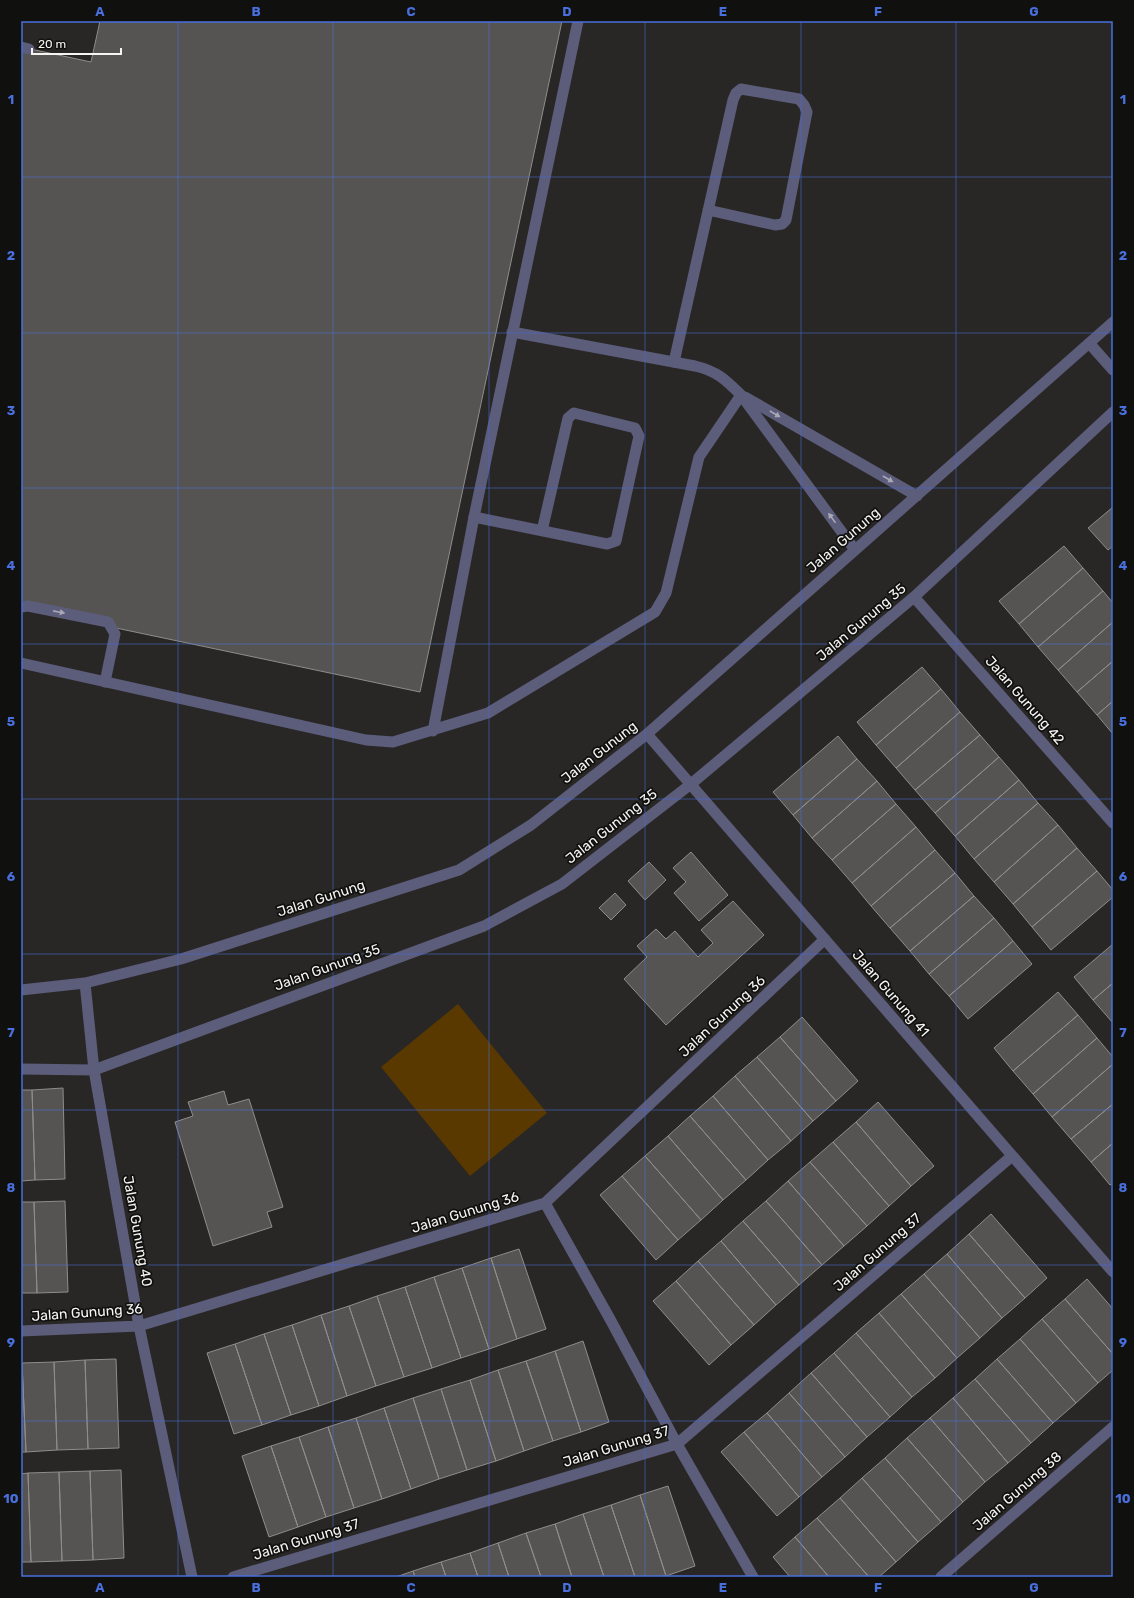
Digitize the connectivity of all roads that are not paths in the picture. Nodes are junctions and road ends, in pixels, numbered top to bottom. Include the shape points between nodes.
1 (578, 21) edge
2 (708, 210) junction
3 (1113, 322) edge
4 (512, 332) junction
5 (1089, 343) junction
6 (674, 362) junction
7 (1113, 370) edge
8 (741, 395) junction
9 (1113, 412) edge
10 (917, 496) junction
11 (474, 517) junction
12 (542, 531) junction
13 (855, 550) junction
14 (914, 597) junction
15 (21, 607) edge
16 (21, 663) edge
17 (105, 682) junction
18 (433, 731) junction
19 (647, 734) junction
20 (691, 784) junction
21 (1113, 822) edge
22 (825, 939) junction
23 (85, 983) junction
24 (21, 990) edge
25 (21, 1069) edge
26 (94, 1070) junction
27 (1012, 1156) junction
28 (545, 1204) junction
29 (1113, 1272) edge
30 (139, 1326) junction
31 (21, 1331) edge
32 (1113, 1427) edge
33 (677, 1444) junction
34 (192, 1577) edge
35 (233, 1577) edge
36 (753, 1577) edge
37 (941, 1577) edge

1 - 4 street
2 - 2 street via 736,93 741,89 800,100 807,112 786,220 775,225
2 - 6 street
3 - 5 street, Jalan Gunung
4 - 6 street
4 - 11 street
5 - 7 street
5 - 10 street, Jalan Gunung
6 - 8 street via 710,370 725,378
8 -> 10 street
13 -> 8 street
8 - 18 street via 699,457 666,593 655,612 488,713
9 - 14 street, Jalan Gunung 35
10 - 13 street, Jalan Gunung
11 - 12 street
11 - 18 street
12 - 12 street via 608,544 616,541 639,436 635,428 574,413 568,418
13 - 19 street, Jalan Gunung
14 - 20 street, Jalan Gunung 35
14 - 21 street, Jalan Gunung 42
15 -> 17 street via 28,606 108,622 115,634
16 - 17 street
17 - 18 street via 366,740 393,742
19 - 20 street, Jalan Gunung 41
19 - 23 street, Jalan Gunung via 531,825 459,870 181,959
20 - 22 street, Jalan Gunung 41
20 - 26 street, Jalan Gunung 35 via 562,884 484,926
22 - 27 street, Jalan Gunung 41
22 - 28 street, Jalan Gunung 36
23 - 24 street, Jalan Gunung
23 - 26 street, Jalan Gunung 40
25 - 26 street, Jalan Gunung 35
26 - 30 street, Jalan Gunung 40
27 - 29 street, Jalan Gunung 41
27 - 33 street, Jalan Gunung 37
28 - 30 street, Jalan Gunung 36
28 - 33 street
30 - 31 street, Jalan Gunung 36
30 - 34 street, Jalan Gunung 40
32 - 37 street, Jalan Gunung 38
33 - 35 street, Jalan Gunung 37
33 - 36 street

